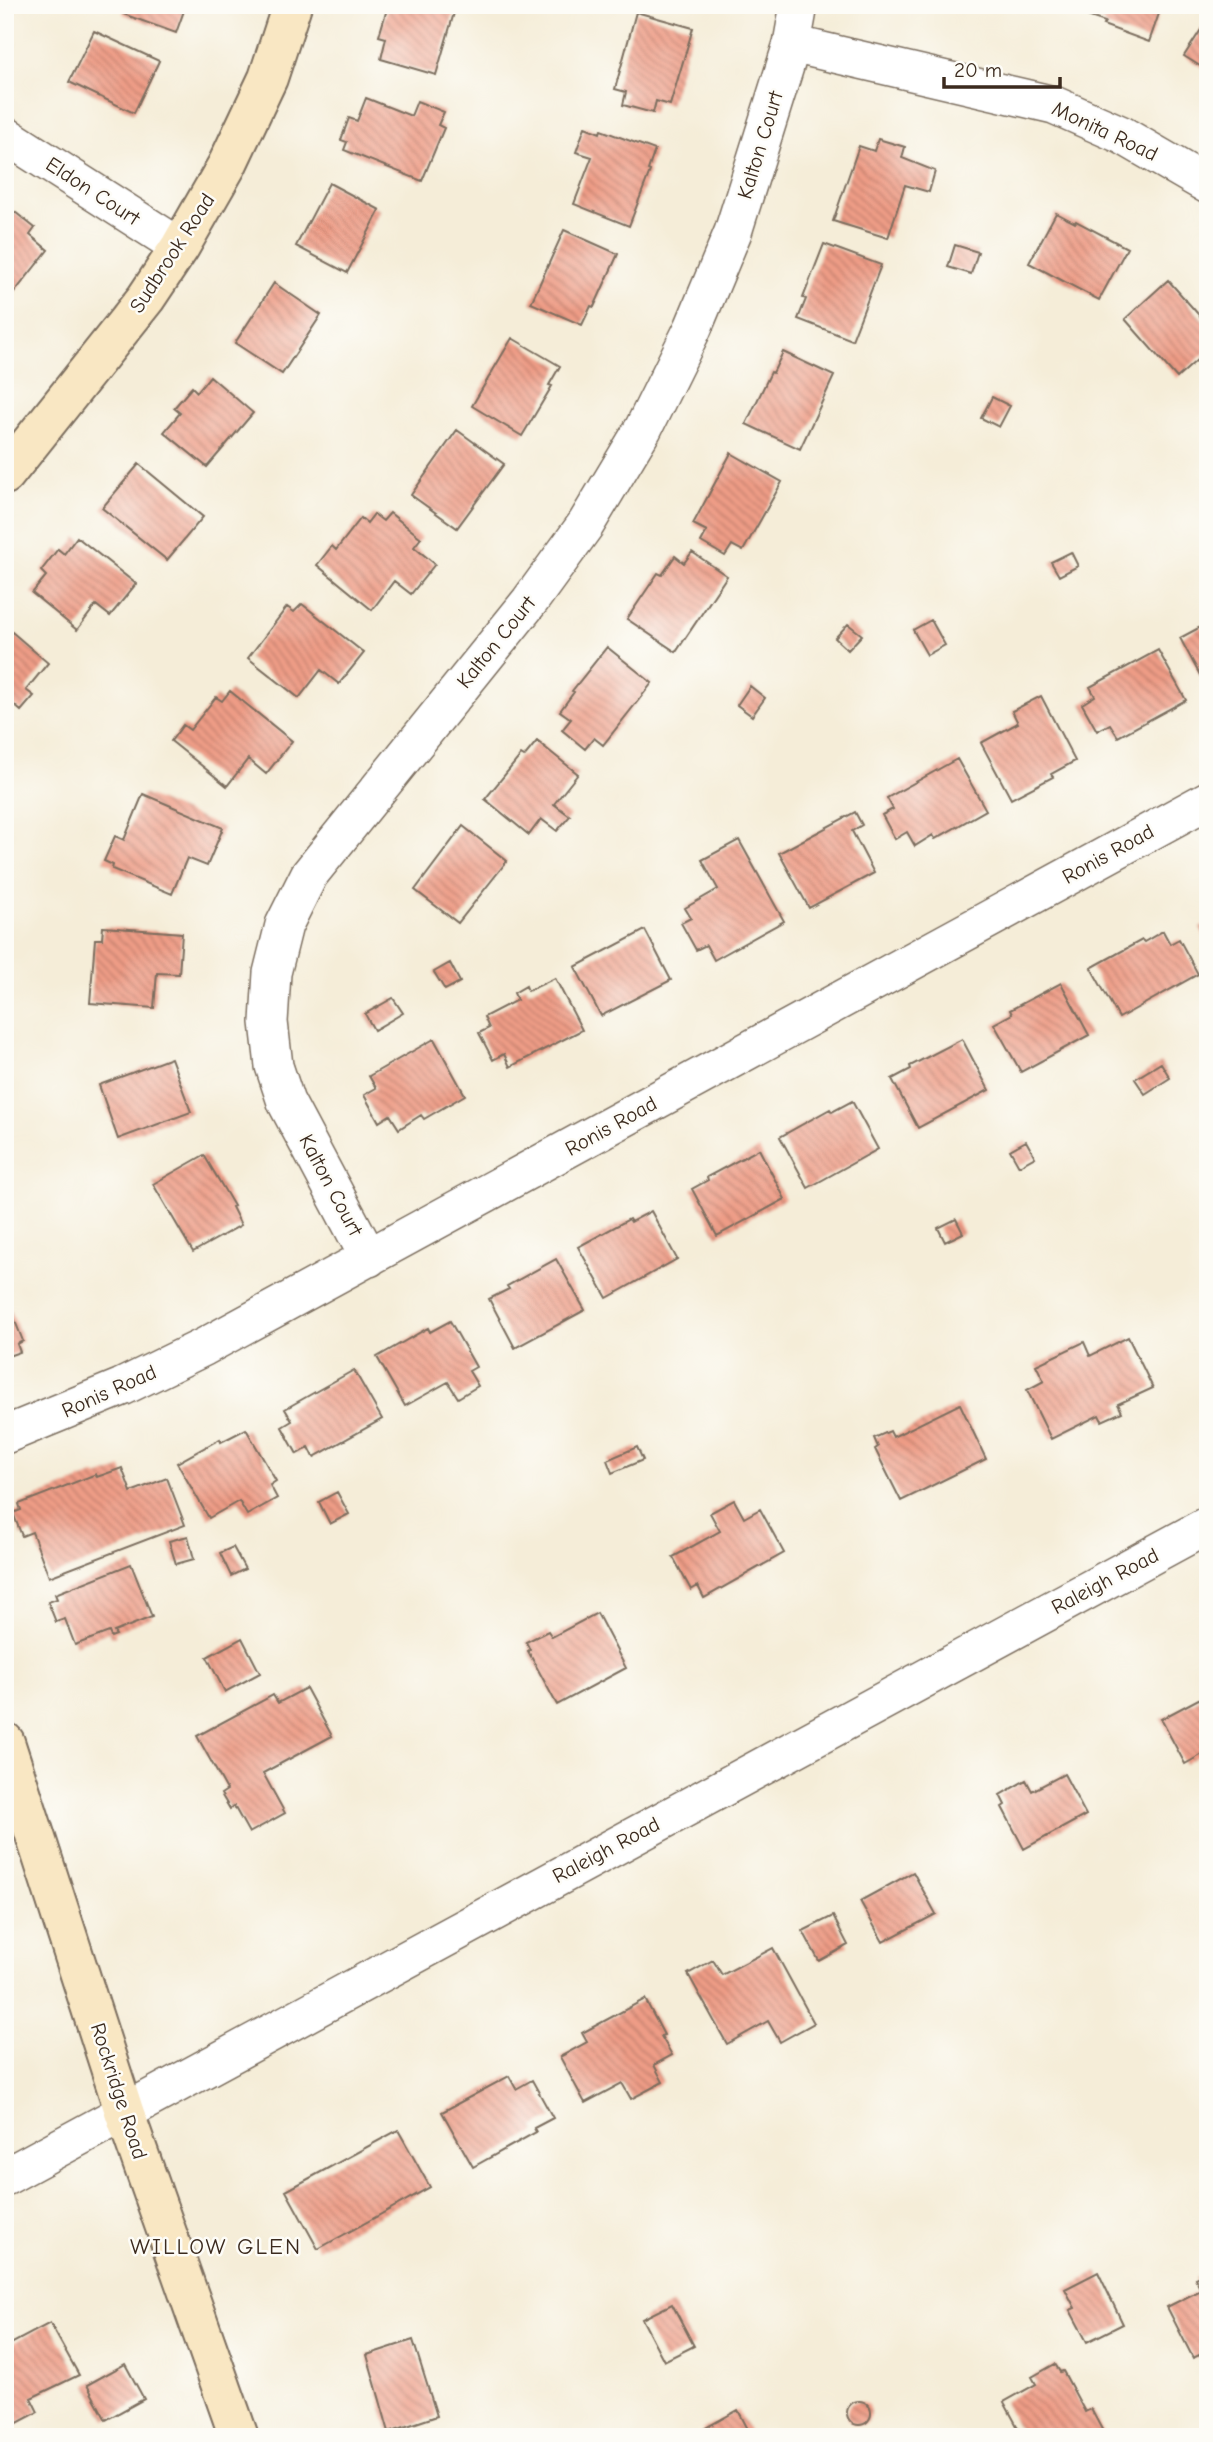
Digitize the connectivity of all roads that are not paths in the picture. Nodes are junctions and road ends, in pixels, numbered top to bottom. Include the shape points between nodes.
1 (292, 5) edge
2 (799, 5) edge
3 (792, 44) junction
4 (5, 135) edge
5 (1208, 185) edge
6 (180, 247) junction
7 (5, 475) edge
8 (1208, 800) edge
9 (369, 1258) junction
10 (5, 1435) edge
11 (1208, 1525) edge
12 (5, 1742) edge
13 (124, 2111) junction
14 (5, 2177) edge
15 (239, 2437) edge

1 - 6 street, Sudbrook Road via 262,90 227,165
2 - 3 street, Kalton Court
3 - 5 street, Monita Road via 1054,105 1122,135
3 - 9 street, Kalton Court via 733,232 693,328 643,429 586,524 530,601 309,874 284,925 272,973 269,1022 274,1066 286,1102
4 - 6 street, Eldon Court
6 - 7 street, Sudbrook Road via 146,298
8 - 9 street, Ronis Road
9 - 10 street, Ronis Road via 122,1387
11 - 13 street, Raleigh Road
12 - 13 street, Rockridge Road
13 - 14 street, Raleigh Road
13 - 15 street, Rockridge Road

